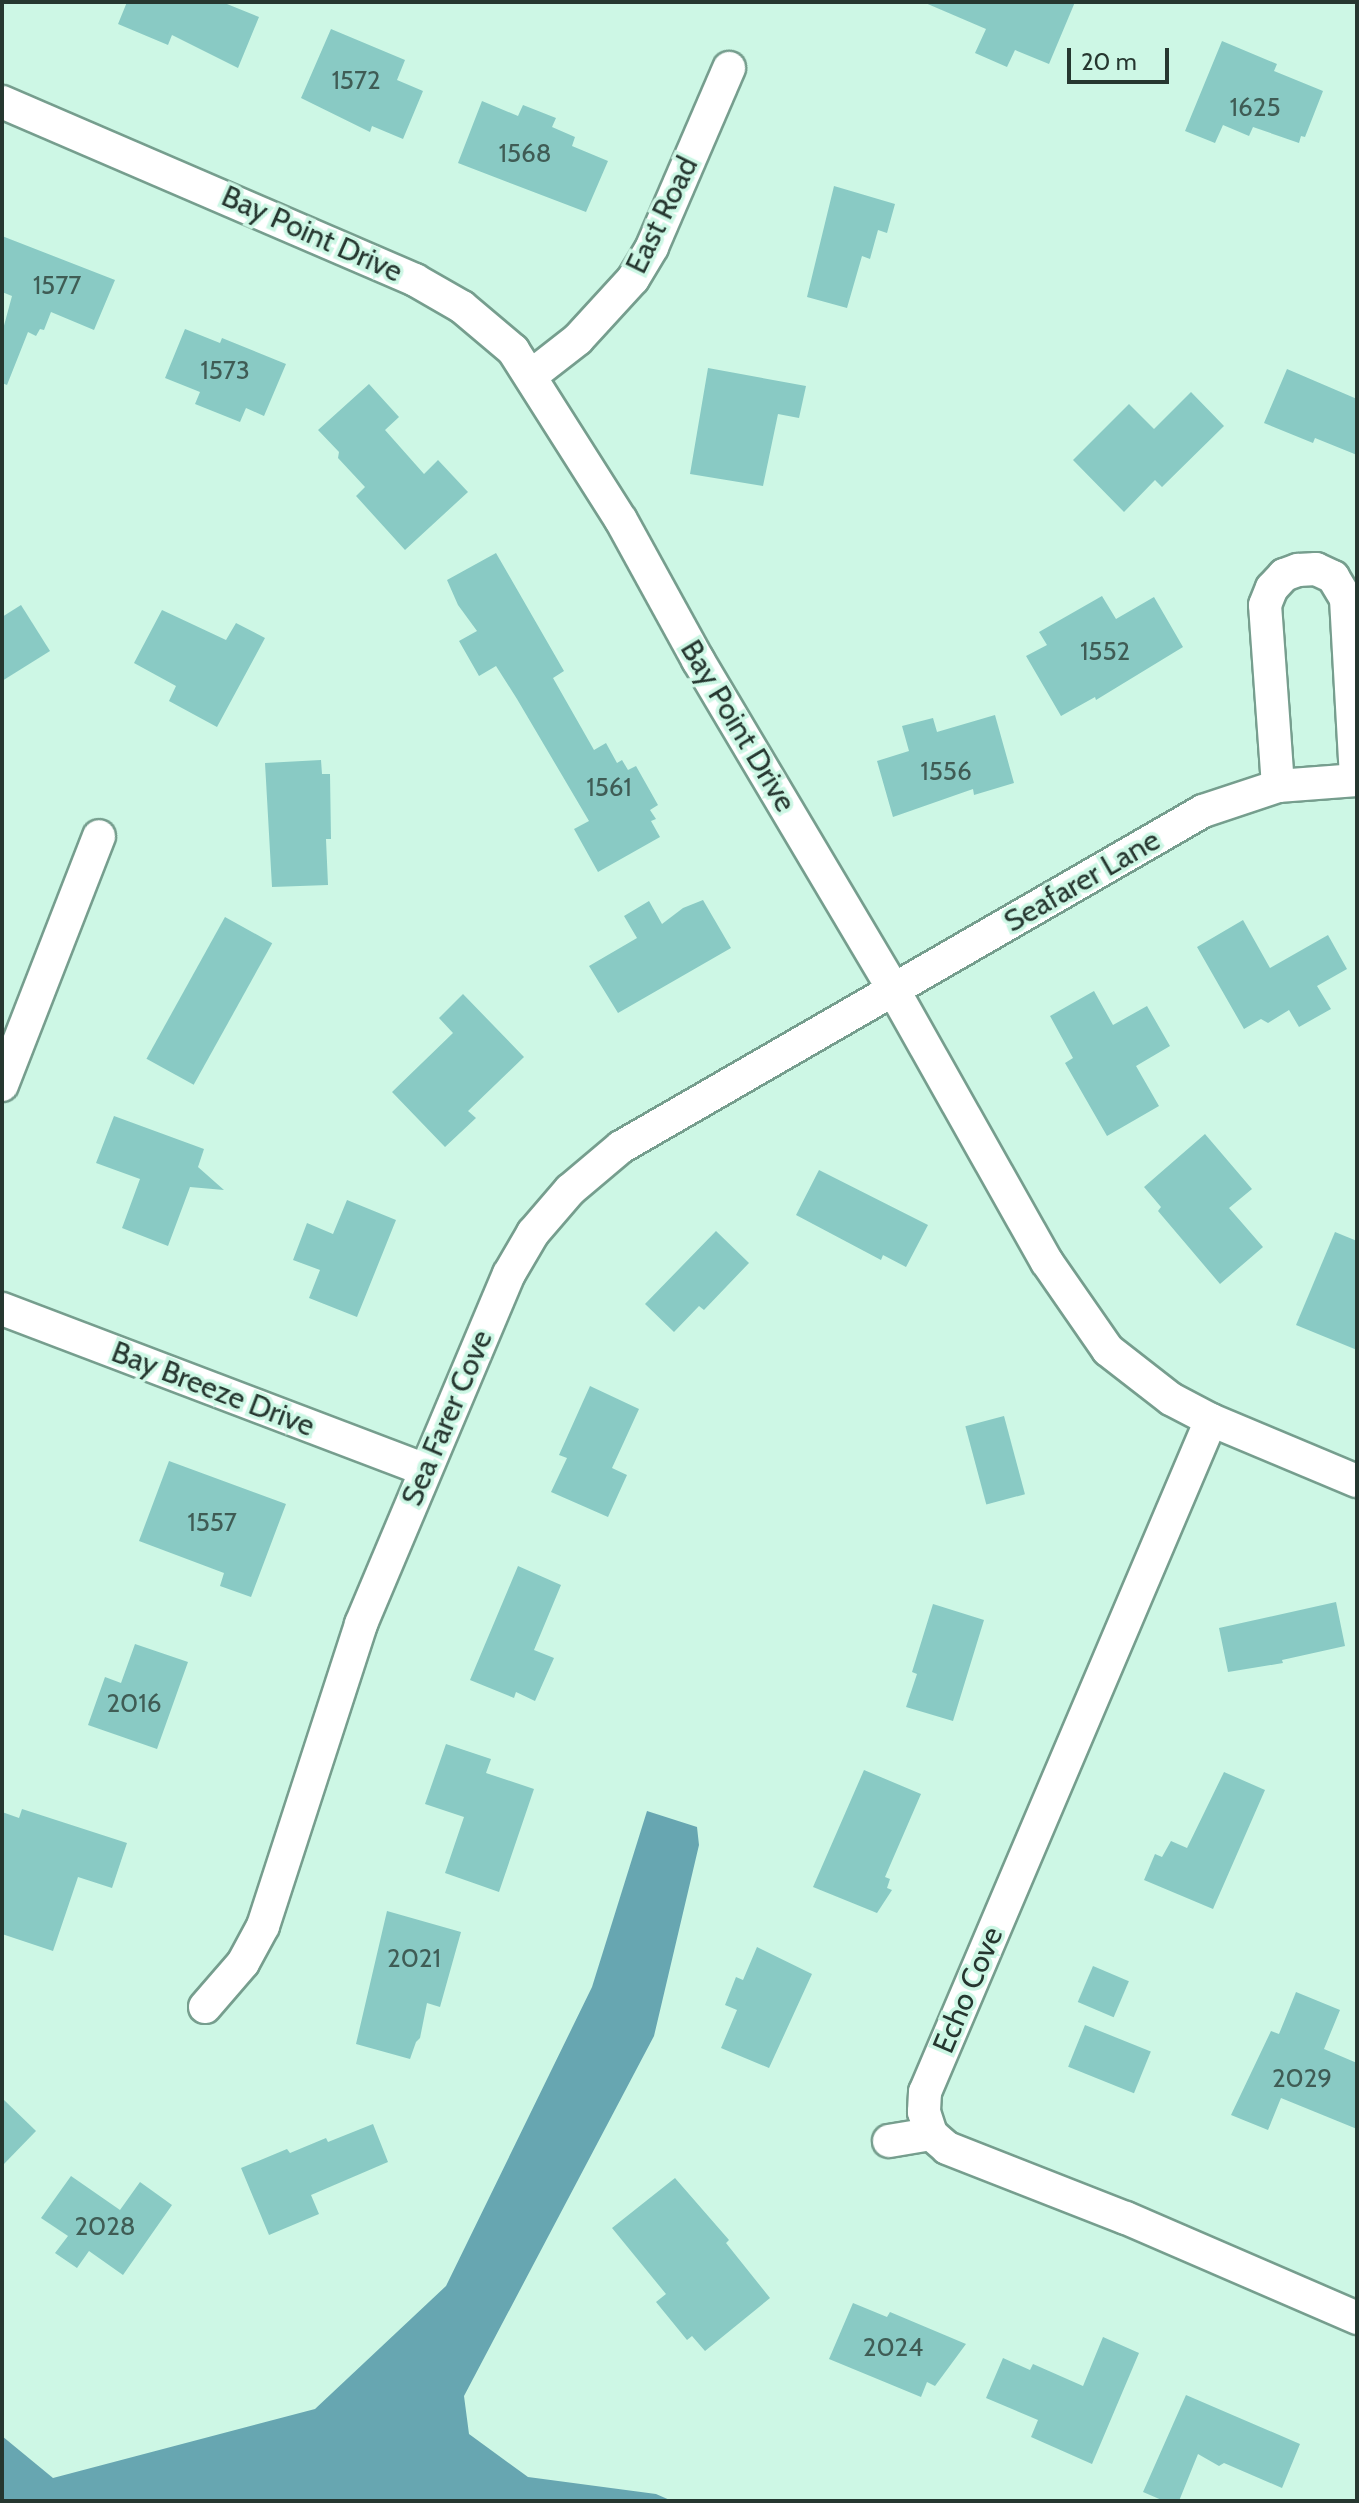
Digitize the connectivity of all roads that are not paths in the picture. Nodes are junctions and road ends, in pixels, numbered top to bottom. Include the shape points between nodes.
1 (729, 68) dead end
2 (2, 102) edge
3 (532, 375) junction
4 (1357, 780) edge
5 (1278, 786) junction
6 (99, 836) dead end
7 (893, 989) junction
8 (2, 1085) edge
9 (2, 1309) edge
10 (1211, 1420) junction
11 (424, 1469) junction
12 (1357, 1481) edge
13 (205, 2007) dead end
14 (931, 2134) junction
15 (889, 2141) dead end
16 (1357, 2318) edge

1 - 3 street, East Road via 652,247 633,279 578,339
2 - 3 street, Bay Point Drive via 415,280 462,307 513,350
3 - 7 street, Bay Point Drive
4 - 5 street, Seafarer Lane
4 - 5 street, Seafarer Lane via 1346,599 1333,577 1316,569 1298,570 1284,575 1265,605
5 - 7 street, Seafarer Lane via 1203,811
6 - 8 street
7 - 10 street, Bay Point Drive via 1047,1262 1108,1350 1171,1399
7 - 11 street, Sea Farer Cove via 621,1147 570,1190 533,1233 509,1274
9 - 11 street, Bay Breeze Drive
10 - 12 street, Bay Point Drive
10 - 14 street, Echo Cove via 925,2092
11 - 13 street, Sea Farer Cove via 361,1624 263,1926 243,1963
14 - 15 street
14 - 16 street via 947,2148

